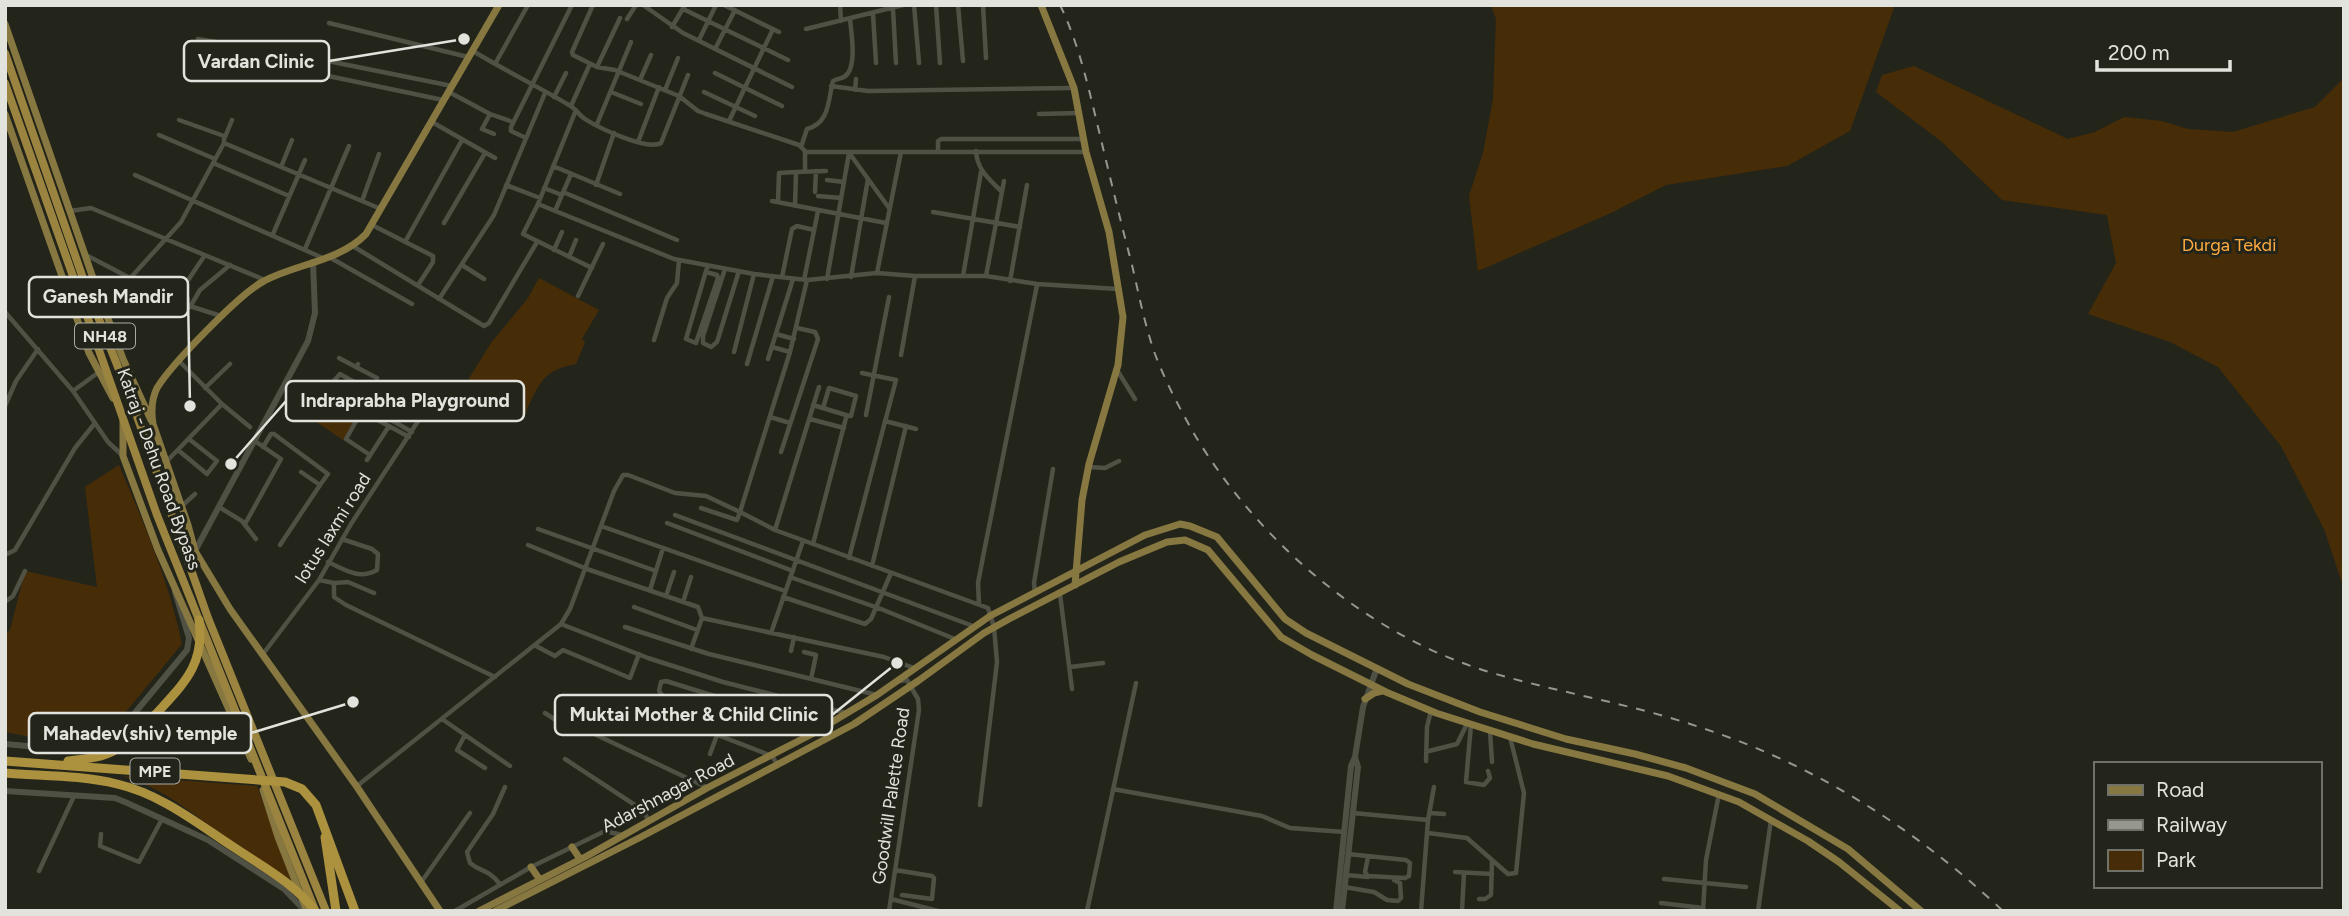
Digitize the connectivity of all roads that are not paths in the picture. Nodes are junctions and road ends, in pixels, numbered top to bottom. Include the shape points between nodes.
1 (499, 5) edge
2 (528, 5) edge
3 (572, 5) edge
4 (593, 5) edge
5 (636, 5) edge
6 (643, 5) edge
7 (716, 5) edge
8 (724, 5) edge
9 (903, 5) edge
10 (914, 5) edge
11 (936, 5) edge
12 (958, 5) edge
13 (983, 5) edge
14 (1041, 5) edge
15 (684, 7) edge
16 (893, 9) junction
17 (735, 10) junction
18 (840, 13) edge
19 (873, 14) junction
20 (620, 18) dead end
21 (627, 19) dead end
22 (850, 19) junction
23 (708, 22) junction
24 (329, 23) dead end
25 (5, 24) edge
26 (672, 27) junction
27 (725, 29) junction
28 (773, 29) junction
29 (806, 29) dead end
30 (779, 32) dead end
31 (198, 39) dead end
32 (699, 40) junction
33 (631, 42) dead end
34 (715, 49) junction
35 (763, 49) junction
36 (5, 54) edge
37 (470, 54) junction
38 (651, 55) dead end
39 (222, 57) dead end
40 (678, 58) dead end
41 (986, 58) dead end
42 (789, 60) dead end
43 (963, 61) dead end
44 (876, 63) dead end
45 (896, 63) dead end
46 (919, 63) dead end
47 (940, 63) dead end
48 (495, 64) junction
49 (590, 64) junction
50 (597, 66) junction
51 (754, 68) junction
52 (620, 72) junction
53 (566, 73) dead end
54 (715, 73) dead end
55 (688, 75) dead end
56 (856, 79) dead end
57 (640, 80) junction
58 (5, 83) edge
59 (532, 85) junction
60 (831, 86) junction
61 (792, 87) dead end
62 (662, 88) junction
63 (744, 88) junction
64 (1074, 88) junction
65 (450, 89) junction
66 (855, 90) junction
67 (611, 92) junction
68 (704, 92) dead end
69 (545, 93) junction
70 (679, 96) junction
71 (554, 97) junction
72 (443, 100) junction
73 (641, 104) dead end
74 (782, 106) dead end
75 (735, 107) junction
76 (574, 108) junction
77 (1079, 113) junction
78 (5, 114) edge
79 (490, 114) junction
80 (1039, 114) dead end
81 (755, 116) dead end
82 (232, 120) dead end
83 (179, 121) dead end
84 (510, 121) dead end
85 (729, 121) junction
86 (432, 122) junction
87 (597, 124) junction
88 (614, 133) junction
89 (494, 134) dead end
90 (159, 135) dead end
91 (526, 138) junction
92 (954, 139) junction
93 (1084, 139) junction
94 (224, 140) junction
95 (292, 140) dead end
96 (462, 140) junction
97 (638, 142) junction
98 (349, 146) dead end
99 (803, 149) junction
100 (976, 151) junction
101 (901, 152) junction
102 (938, 152) junction
103 (954, 152) junction
104 (1086, 152) junction
105 (485, 153) junction
106 (849, 153) junction
107 (379, 154) dead end
108 (495, 158) dead end
109 (305, 160) dead end
110 (214, 161) junction
111 (506, 164) dead end
112 (553, 166) junction
113 (281, 167) junction
114 (513, 168) junction
115 (805, 171) junction
116 (816, 171) junction
117 (826, 171) dead end
118 (796, 172) junction
119 (981, 172) junction
120 (571, 174) junction
121 (135, 175) dead end
122 (299, 175) junction
123 (827, 180) dead end
124 (868, 180) junction
125 (1004, 181) dead end
126 (844, 182) junction
127 (506, 184) junction
128 (596, 185) junction
129 (1027, 185) dead end
130 (544, 188) junction
131 (331, 189) junction
132 (1002, 192) junction
133 (563, 194) junction
134 (620, 194) dead end
135 (289, 196) junction
136 (841, 198) junction
137 (362, 201) junction
138 (539, 201) junction
139 (194, 202) junction
140 (795, 206) junction
141 (889, 208) junction
142 (382, 209) junction
143 (70, 211) junction
144 (555, 211) junction
145 (818, 211) junction
146 (933, 212) dead end
147 (838, 214) junction
148 (860, 219) junction
149 (974, 219) junction
150 (444, 223) dead end
151 (886, 223) junction
152 (997, 223) junction
153 (372, 225) junction
154 (1020, 227) junction
155 (814, 230) junction
156 (562, 232) dead end
157 (273, 234) junction
158 (167, 240) junction
159 (576, 240) dead end
160 (677, 240) dead end
161 (405, 242) junction
162 (537, 242) junction
163 (603, 244) dead end
164 (351, 245) junction
165 (305, 249) junction
166 (554, 250) junction
167 (84, 254) junction
168 (205, 255) junction
169 (326, 257) junction
170 (569, 257) junction
171 (679, 261) junction
172 (313, 262) junction
173 (230, 265) junction
174 (462, 265) junction
175 (592, 268) junction
176 (707, 269) junction
177 (725, 269) junction
178 (739, 271) junction
179 (754, 274) junction
180 (877, 274) junction
181 (773, 276) junction
182 (915, 276) junction
183 (963, 276) junction
184 (986, 276) junction
185 (782, 277) junction
186 (851, 277) junction
187 (793, 278) junction
188 (130, 279) junction
189 (484, 279) dead end
190 (827, 279) junction
191 (266, 280) junction
192 (806, 280) junction
193 (1010, 281) junction
194 (1037, 284) junction
195 (418, 285) junction
196 (1119, 289) junction
197 (578, 296) dead end
198 (889, 297) dead end
199 (439, 299) junction
200 (174, 301) junction
201 (412, 304) dead end
202 (104, 307) junction
203 (190, 307) junction
204 (5, 312) edge
205 (222, 316) junction
206 (796, 328) junction
207 (776, 334) junction
208 (794, 339) junction
209 (654, 340) dead end
210 (772, 347) junction
211 (37, 349) junction
212 (734, 352) dead end
213 (790, 352) junction
214 (901, 355) dead end
215 (339, 358) dead end
216 (768, 359) dead end
217 (179, 361) junction
218 (230, 364) dead end
219 (747, 364) dead end
220 (1116, 369) junction
221 (99, 372) junction
222 (862, 373) dead end
223 (874, 375) junction
224 (377, 378) dead end
225 (818, 387) dead end
226 (205, 388) junction
227 (73, 391) junction
228 (1135, 399) dead end
229 (137, 403) junction
230 (222, 404) junction
231 (813, 405) junction
232 (5, 406) edge
233 (119, 408) junction
234 (370, 408) junction
235 (823, 408) junction
236 (422, 415) dead end
237 (866, 415) dead end
238 (770, 417) junction
239 (846, 418) dead end
240 (810, 419) junction
241 (123, 421) junction
242 (885, 421) junction
243 (95, 423) junction
244 (790, 423) junction
245 (153, 424) junction
246 (389, 426) junction
247 (906, 426) junction
248 (250, 427) dead end
249 (844, 428) junction
250 (916, 429) dead end
251 (410, 434) junction
252 (189, 439) junction
253 (255, 441) junction
254 (263, 447) junction
255 (178, 450) junction
256 (781, 452) dead end
257 (123, 456) junction
258 (167, 461) junction
259 (1119, 461) dead end
260 (1088, 467) junction
261 (1053, 469) dead end
262 (301, 472) dead end
263 (320, 485) junction
264 (195, 494) dead end
265 (182, 506) junction
266 (219, 507) junction
267 (701, 508) dead end
268 (740, 512) junction
269 (675, 515) dead end
270 (667, 523) dead end
271 (245, 524) junction
272 (601, 526) junction
273 (538, 529) dead end
274 (775, 530) junction
275 (256, 539) dead end
276 (342, 539) junction
277 (803, 541) junction
278 (813, 544) junction
279 (280, 545) dead end
280 (528, 545) dead end
281 (663, 548) junction
282 (593, 549) junction
283 (195, 551) junction
284 (5, 556) edge
285 (187, 558) junction
286 (849, 558) junction
287 (328, 562) junction
288 (796, 562) junction
289 (872, 566) junction
290 (587, 569) junction
291 (1076, 570) junction
292 (25, 571) dead end
293 (656, 571) junction
294 (793, 571) junction
295 (674, 572) dead end
296 (891, 573) junction
297 (691, 577) dead end
298 (790, 577) junction
299 (320, 580) junction
300 (334, 583) junction
301 (1075, 585) junction
302 (174, 587) junction
303 (650, 590) junction
304 (883, 591) junction
305 (374, 593) dead end
306 (784, 594) junction
307 (1035, 594) junction
308 (1060, 594) junction
309 (666, 596) junction
310 (5, 602) edge
311 (683, 602) junction
312 (979, 604) junction
313 (634, 607) dead end
314 (876, 607) junction
315 (990, 616) junction
316 (702, 618) junction
317 (199, 620) junction
318 (561, 624) junction
319 (973, 626) junction
320 (625, 627) dead end
321 (994, 627) junction
322 (697, 631) junction
323 (771, 633) junction
324 (793, 638) junction
325 (954, 639) junction
326 (536, 646) junction
327 (200, 648) junction
328 (691, 649) junction
329 (791, 651) dead end
330 (804, 652) dead end
331 (264, 653) junction
332 (639, 654) junction
333 (1103, 663) dead end
334 (1070, 667) junction
335 (915, 668) junction
336 (1377, 668) junction
337 (495, 677) junction
338 (811, 679) junction
339 (893, 683) junction
340 (1136, 683) dead end
341 (915, 684) junction
342 (1370, 685) junction
343 (1072, 689) dead end
344 (1383, 691) junction
345 (877, 695) junction
346 (1365, 699) junction
347 (756, 709) junction
348 (1431, 710) junction
349 (545, 713) dead end
350 (847, 713) junction
351 (442, 719) junction
352 (148, 722) junction
353 (1469, 724) junction
354 (588, 731) junction
355 (1490, 731) junction
356 (466, 735) junction
357 (717, 735) junction
358 (1510, 737) junction
359 (804, 739) junction
360 (5, 744) edge
361 (68, 749) junction
362 (1429, 751) dead end
363 (709, 754) dead end
364 (772, 756) junction
365 (1355, 757) junction
366 (565, 759) dead end
367 (5, 761) edge
368 (1426, 761) dead end
369 (1492, 762) dead end
370 (46, 763) junction
371 (778, 765) junction
372 (510, 766) dead end
373 (485, 768) dead end
374 (1488, 771) dead end
375 (5, 773) edge
376 (263, 783) junction
377 (356, 787) junction
378 (1434, 787) dead end
379 (505, 788) dead end
380 (707, 788) junction
381 (1113, 789) junction
382 (5, 791) edge
383 (1719, 794) junction
384 (74, 796) junction
385 (980, 805) dead end
386 (470, 813) dead end
387 (1353, 813) junction
388 (1430, 813) junction
389 (320, 814) junction
390 (1444, 814) dead end
391 (163, 818) junction
392 (648, 820) junction
393 (1428, 820) junction
394 (1771, 820) junction
395 (194, 821) junction
396 (1344, 832) junction
397 (1428, 833) junction
398 (100, 834) dead end
399 (622, 835) junction
400 (208, 840) junction
401 (572, 847) junction
402 (1348, 854) junction
403 (1368, 857) junction
404 (580, 859) junction
405 (1492, 859) junction
406 (531, 867) junction
407 (895, 870) junction
408 (38, 871) dead end
409 (1455, 873) dead end
410 (1464, 873) junction
411 (1492, 874) junction
412 (1346, 875) junction
413 (1664, 879) dead end
414 (540, 880) junction
415 (422, 881) junction
416 (1705, 883) junction
417 (500, 884) junction
418 (1344, 887) junction
419 (1746, 887) dead end
420 (902, 895) dead end
421 (891, 899) junction
422 (1479, 899) dead end
423 (1661, 903) dead end
424 (1703, 909) edge
425 (306, 911) edge
426 (315, 911) edge
427 (326, 911) edge
428 (337, 911) edge
429 (355, 911) edge
430 (440, 911) edge
431 (455, 911) edge
432 (479, 911) edge
433 (495, 911) edge
434 (889, 911) edge
435 (938, 911) edge
436 (1087, 911) edge
437 (1336, 911) edge
438 (1342, 911) edge
439 (1421, 911) edge
440 (1462, 911) edge
441 (1758, 911) edge
442 (1900, 911) edge
443 (1921, 911) edge

1 - 37 main road
2 - 48 street
3 - 59 street
4 - 49 street via 572,52
5 - 21 street
6 - 26 street
7 - 23 street
8 - 17 street
9 - 16 street
10 - 46 street
11 - 47 street
12 - 43 street
13 - 41 street
14 - 64 main road
15 - 23 street
15 - 26 street
16 - 19 street
16 - 45 street
17 - 27 street
17 - 28 street
18 - 22 street
18 - 29 street
19 - 22 street
19 - 44 street
20 - 50 street
22 - 60 street via 853,54 849,69
23 - 27 street
23 - 32 street
24 - 37 street
25 - 143 main road
26 - 32 street
27 - 34 street
27 - 35 street
28 - 30 street
28 - 35 street
31 - 65 street via 313,58
32 - 34 street
33 - 52 street
34 - 51 street
35 - 42 street
35 - 51 street
36 - 229 highway, Katraj - Dehu Road Bypass / NH48 via 89,295
37 - 48 street
37 - 65 main road
38 - 57 street
39 - 72 street
40 - 62 street
48 - 59 street
49 - 50 street
49 - 76 street
50 - 52 street
51 - 61 street
51 - 63 street
52 - 57 street
52 - 67 street
53 - 71 street
54 - 63 street
55 - 70 street
56 - 66 street
57 - 62 street
58 - 233 highway, Katraj - Dehu Road Bypass / NH48
59 - 69 street
59 - 91 street via 511,129
60 - 66 street
60 - 99 street via 826,115 817,126 807,129
62 - 70 street
62 - 97 street
63 - 74 street
63 - 75 street
64 - 66 street
64 - 77 main road
65 - 72 main road
65 - 79 street
67 - 73 street
67 - 87 street
68 - 75 street
69 - 71 street
69 - 91 street
70 - 85 street via 698,111
70 - 97 street via 661,143
71 - 76 street
72 - 86 main road
75 - 81 street
75 - 85 street
76 - 87 street
76 - 112 street
77 - 80 street
77 - 93 main road
78 - 221 main road
79 - 84 street
79 - 89 street via 482,129
82 - 94 street
83 - 94 street via 220,134
85 - 99 street
86 - 96 street
86 - 142 main road
87 - 88 street
88 - 97 street
88 - 128 street
90 - 110 street
91 - 114 street
92 - 93 street
92 - 102 street via 940,140
92 - 103 street
93 - 104 main road
94 - 110 street
94 - 113 street
95 - 113 street
96 - 105 street
96 - 161 street
98 - 131 street
99 - 106 street
99 - 115 street
100 - 103 street
100 - 104 street
100 - 119 street
101 - 102 street
101 - 106 street
101 - 141 street
102 - 103 street
104 - 196 main road via 1109,232
105 - 108 street
105 - 150 street
106 - 124 street
106 - 126 street
107 - 137 street
109 - 122 street
110 - 135 street
110 - 139 street
111 - 114 street
112 - 120 street
112 - 130 street
113 - 122 street
114 - 127 street
115 - 116 street
115 - 118 street
116 - 117 street
116 - 136 street via 817,194
118 - 140 street
118 - 140 street via 779,173 775,202
119 - 132 street
119 - 149 street
120 - 128 street
120 - 133 street
121 - 139 street
122 - 131 street
122 - 135 street
123 - 126 street
124 - 141 street
124 - 148 street
125 - 132 street
126 - 136 street
127 - 138 street
127 - 174 street via 494,215
128 - 134 street
129 - 154 street
130 - 133 street
130 - 138 street
131 - 137 street
131 - 165 street
132 - 152 street
133 - 144 street
133 - 160 street
135 - 157 street
136 - 147 street
137 - 142 street
138 - 144 street
138 - 162 street via 523,233
139 - 157 street
139 - 158 street
140 - 145 street
141 - 151 street
142 - 153 main road
143 - 158 street via 91,208
143 - 167 main road
144 - 171 street
145 - 147 street
145 - 155 street
146 - 149 street
147 - 148 street
147 - 190 street
148 - 151 street
148 - 186 street
149 - 152 street
149 - 183 street
151 - 180 street
152 - 154 street
152 - 184 street
153 - 161 street
153 - 164 main road
154 - 193 street
155 - 185 street via 792,229
155 - 192 street
156 - 166 street
157 - 165 street
158 - 168 street
158 - 188 street
159 - 170 street
161 - 195 street via 433,256
162 - 166 street
162 - 199 street via 487,326 478,325
163 - 175 street
164 - 169 main road
164 - 195 street
165 - 169 street
166 - 170 street
167 - 188 street
167 - 202 main road
168 - 173 street
168 - 200 street
169 - 172 main road
169 - 201 street
170 - 175 street
171 - 176 street
171 - 209 street via 677,283 667,298
172 - 191 main road
172 - 253 street via 312,330
173 - 191 street
173 - 203 street via 200,290
174 - 189 street
174 - 199 street
175 - 197 street
176 - 176 street via 686,338 696,343 718,278
176 - 177 street
177 - 178 street
177 - 178 street via 703,336 703,343 711,346 717,342
178 - 179 street
179 - 181 street
179 - 212 street
180 - 182 street
180 - 186 street
181 - 185 street
181 - 219 street
182 - 183 street
182 - 214 street
183 - 184 street
184 - 193 street
185 - 187 street
186 - 190 street
187 - 192 street
187 - 207 street
188 - 200 street
188 - 202 street
190 - 192 street
191 - 205 main road
192 - 206 street
193 - 194 street
194 - 196 street
194 - 312 street via 978,583
195 - 199 street
196 - 220 main road via 1122,334
198 - 223 street
200 - 203 street
202 - 229 main road
203 - 205 street
204 - 211 street
205 - 217 main road
206 - 208 street
206 - 244 street via 815,332 818,339
207 - 208 street
207 - 210 street
208 - 213 street
210 - 213 street
210 - 216 street
211 - 227 street
211 - 232 street
213 - 238 street
215 - 224 street
217 - 226 street
217 - 245 main road via 154,395
218 - 226 street
220 - 228 street
220 - 260 main road
221 - 227 street
221 - 233 main road
222 - 223 street
223 - 237 street
223 - 242 street via 895,380
225 - 231 street
226 - 230 street
227 - 243 street
229 - 245 main road
229 - 285 highway, Katraj - Dehu Road Bypass / NH48
230 - 248 street
230 - 252 street
231 - 235 street
231 - 240 street
233 - 241 highway, Katraj - Dehu Road Bypass / NH48
234 - 234 street via 332,386 337,375 375,394
234 - 251 street
235 - 235 street via 851,416 856,396 829,388
236 - 251 street, lotus laxmi road
238 - 244 street
238 - 268 street
239 - 249 street
240 - 249 street
240 - 274 street
241 - 257 main road
241 - 317 highway, Katraj - Dehu Road Bypass / NH48
242 - 247 street
242 - 286 street
243 - 257 street
243 - 284 street via 75,447 15,550
244 - 256 street
245 - 258 main road
246 - 246 street via 369,457 346,439 360,414
246 - 251 street
247 - 250 street
247 - 289 street
249 - 278 street
251 - 276 street, lotus laxmi road
252 - 255 street
252 - 255 street via 217,461 207,474
253 - 254 street
253 - 266 street
254 - 263 street via 274,433 328,473
254 - 271 street via 281,459
255 - 258 street
257 - 302 main road
258 - 265 main road
259 - 260 street via 1104,468
260 - 291 main road
261 - 307 street
262 - 263 street
263 - 279 street
264 - 265 street
265 - 283 main road
266 - 271 street
266 - 283 street
267 - 268 street via 737,520
268 - 272 street via 706,496 675,493 625,475
268 - 274 street
269 - 288 street
270 - 294 street
271 - 275 street
272 - 281 street
272 - 282 street
273 - 282 street
274 - 277 street
276 - 287 street, lotus laxmi road
276 - 287 street via 379,554 377,570 357,576
277 - 278 street
277 - 288 street
278 - 286 street
280 - 290 street
281 - 293 street
281 - 306 street
282 - 290 street
282 - 293 street
283 - 285 highway
283 - 331 main road via 230,609
285 - 427 highway, Katraj - Dehu Road Bypass / NH48
286 - 289 street
287 - 299 street, lotus laxmi road
288 - 294 street
288 - 304 street
289 - 296 street
290 - 303 street
290 - 318 street
291 - 301 main road
291 - 307 main road, Adarshnagar Road
291 - 336 main road, Adarshnagar Road via 1145,535 1180,524 1190,526 1217,537 1295,627
292 - 310 street
293 - 303 street
294 - 298 street
295 - 309 street
296 - 304 street
296 - 312 street
297 - 311 street
298 - 306 street
298 - 314 street
299 - 300 street
299 - 331 street, lotus laxmi road
300 - 305 street via 348,582
300 - 337 street via 334,597
301 - 308 main road, Adarshnagar Road
301 - 342 main road, Adarshnagar Road via 1167,542 1196,543 1216,559 1282,637
302 - 327 main road
302 - 361 street via 189,638 187,650 124,726
303 - 309 street
304 - 314 street
304 - 319 street
306 - 314 street via 862,624 869,622
306 - 323 street
307 - 315 main road, Adarshnagar Road
308 - 321 main road, Adarshnagar Road
308 - 334 street
309 - 311 street
311 - 316 street via 698,607
312 - 315 street via 988,608
313 - 322 street
314 - 325 street
315 - 319 main road, Adarshnagar Road
315 - 321 street
316 - 322 street
316 - 323 street
317 - 327 highway
317 - 376 highway, Katraj - Dehu Road Bypass / NH48
318 - 326 street
318 - 332 street
319 - 325 main road, Adarshnagar Road
320 - 328 street
321 - 341 main road, Adarshnagar Road
321 - 385 street via 997,662
322 - 328 street
323 - 324 street
324 - 329 street
324 - 335 street
325 - 335 main road, Adarshnagar Road
326 - 332 street via 555,656 562,650 630,678
326 - 337 street
327 - 352 highway via 185,682
327 - 376 main road
328 - 338 street
330 - 338 street via 816,655
331 - 377 main road
332 - 350 street via 723,682
333 - 334 street
334 - 343 street
335 - 339 main road, Adarshnagar Road
336 - 342 street
336 - 443 main road, Adarshnagar Road via 1480,712 1566,739 1662,761 1755,794 1848,849
337 - 351 street
338 - 345 street
339 - 341 street via 907,680
339 - 345 main road, Adarshnagar Road
340 - 381 street
341 - 371 main road, Adarshnagar Road
341 - 407 street, Goodwill Palette Road via 919,710
342 - 344 main road, Adarshnagar Road
342 - 346 street
344 - 346 main road
344 - 348 main road, Adarshnagar Road
345 - 350 main road, Adarshnagar Road
346 - 365 street
347 - 347 street via 746,726 662,695 661,682
347 - 359 street via 791,715
348 - 353 main road, Adarshnagar Road
348 - 368 street
349 - 354 street via 568,728
350 - 359 main road, Adarshnagar Road
351 - 356 street
351 - 377 street
352 - 361 street via 114,740
352 - 370 highway via 134,738 107,754
353 - 355 main road, Adarshnagar Road
353 - 362 street via 1457,744
353 - 374 street via 1466,782 1484,785 1490,778
354 - 357 street via 610,698 617,696
354 - 380 street
355 - 358 main road, Adarshnagar Road
355 - 369 street
356 - 372 street
356 - 373 street via 457,750
357 - 363 street
357 - 364 street
358 - 383 main road, Adarshnagar Road via 1668,776
358 - 405 street via 1524,793 1517,870 1508,874
359 - 364 main road, Adarshnagar Road
360 - 361 street
364 - 371 street
364 - 380 main road, Adarshnagar Road
365 - 387 street
365 - 396 street
366 - 392 street via 644,811
367 - 370 highway, MPE
370 - 389 highway, MPE via 285,782 309,794
371 - 433 main road, Adarshnagar Road
375 - 395 highway, MPE via 118,784
376 - 425 main road
376 - 426 highway, NH48
377 - 415 main road
378 - 388 street
379 - 417 street via 467,852 470,863 491,873
380 - 392 main road, Adarshnagar Road
381 - 396 street via 1262,816 1290,828
381 - 436 street
382 - 384 street
383 - 394 main road, Adarshnagar Road
383 - 416 street
384 - 391 street via 115,798
384 - 408 street
386 - 415 street
387 - 393 street
387 - 402 street
388 - 390 street
388 - 393 street
389 - 428 highway, MPE
389 - 429 highway
391 - 398 street via 139,862 100,846
391 - 400 street
392 - 399 main road, Adarshnagar Road
393 - 397 street
394 - 441 street
394 - 442 main road, Adarshnagar Road via 1839,862
395 - 400 highway
395 - 426 highway, MPE via 288,884
396 - 437 street
397 - 405 street via 1467,838
397 - 439 street
399 - 401 street via 605,831
399 - 404 main road, Adarshnagar Road
400 - 425 street via 284,889
401 - 404 main road
401 - 406 street
402 - 403 street
402 - 412 street
403 - 403 street via 1409,861 1409,876 1368,876
404 - 414 main road, Adarshnagar Road
405 - 411 street
406 - 414 main road
406 - 417 street
407 - 420 street via 934,878 932,899
407 - 421 street, Goodwill Palette Road
409 - 410 street
410 - 411 street
410 - 440 street
411 - 422 street via 1491,895
412 - 418 street
412 - 418 street via 1399,882 1401,898 1387,900 1374,892
413 - 416 street
414 - 432 main road, Adarshnagar Road
415 - 430 main road
416 - 419 street
416 - 424 street
417 - 431 street
418 - 438 street
421 - 434 street, Goodwill Palette Road
421 - 435 street
423 - 424 street

